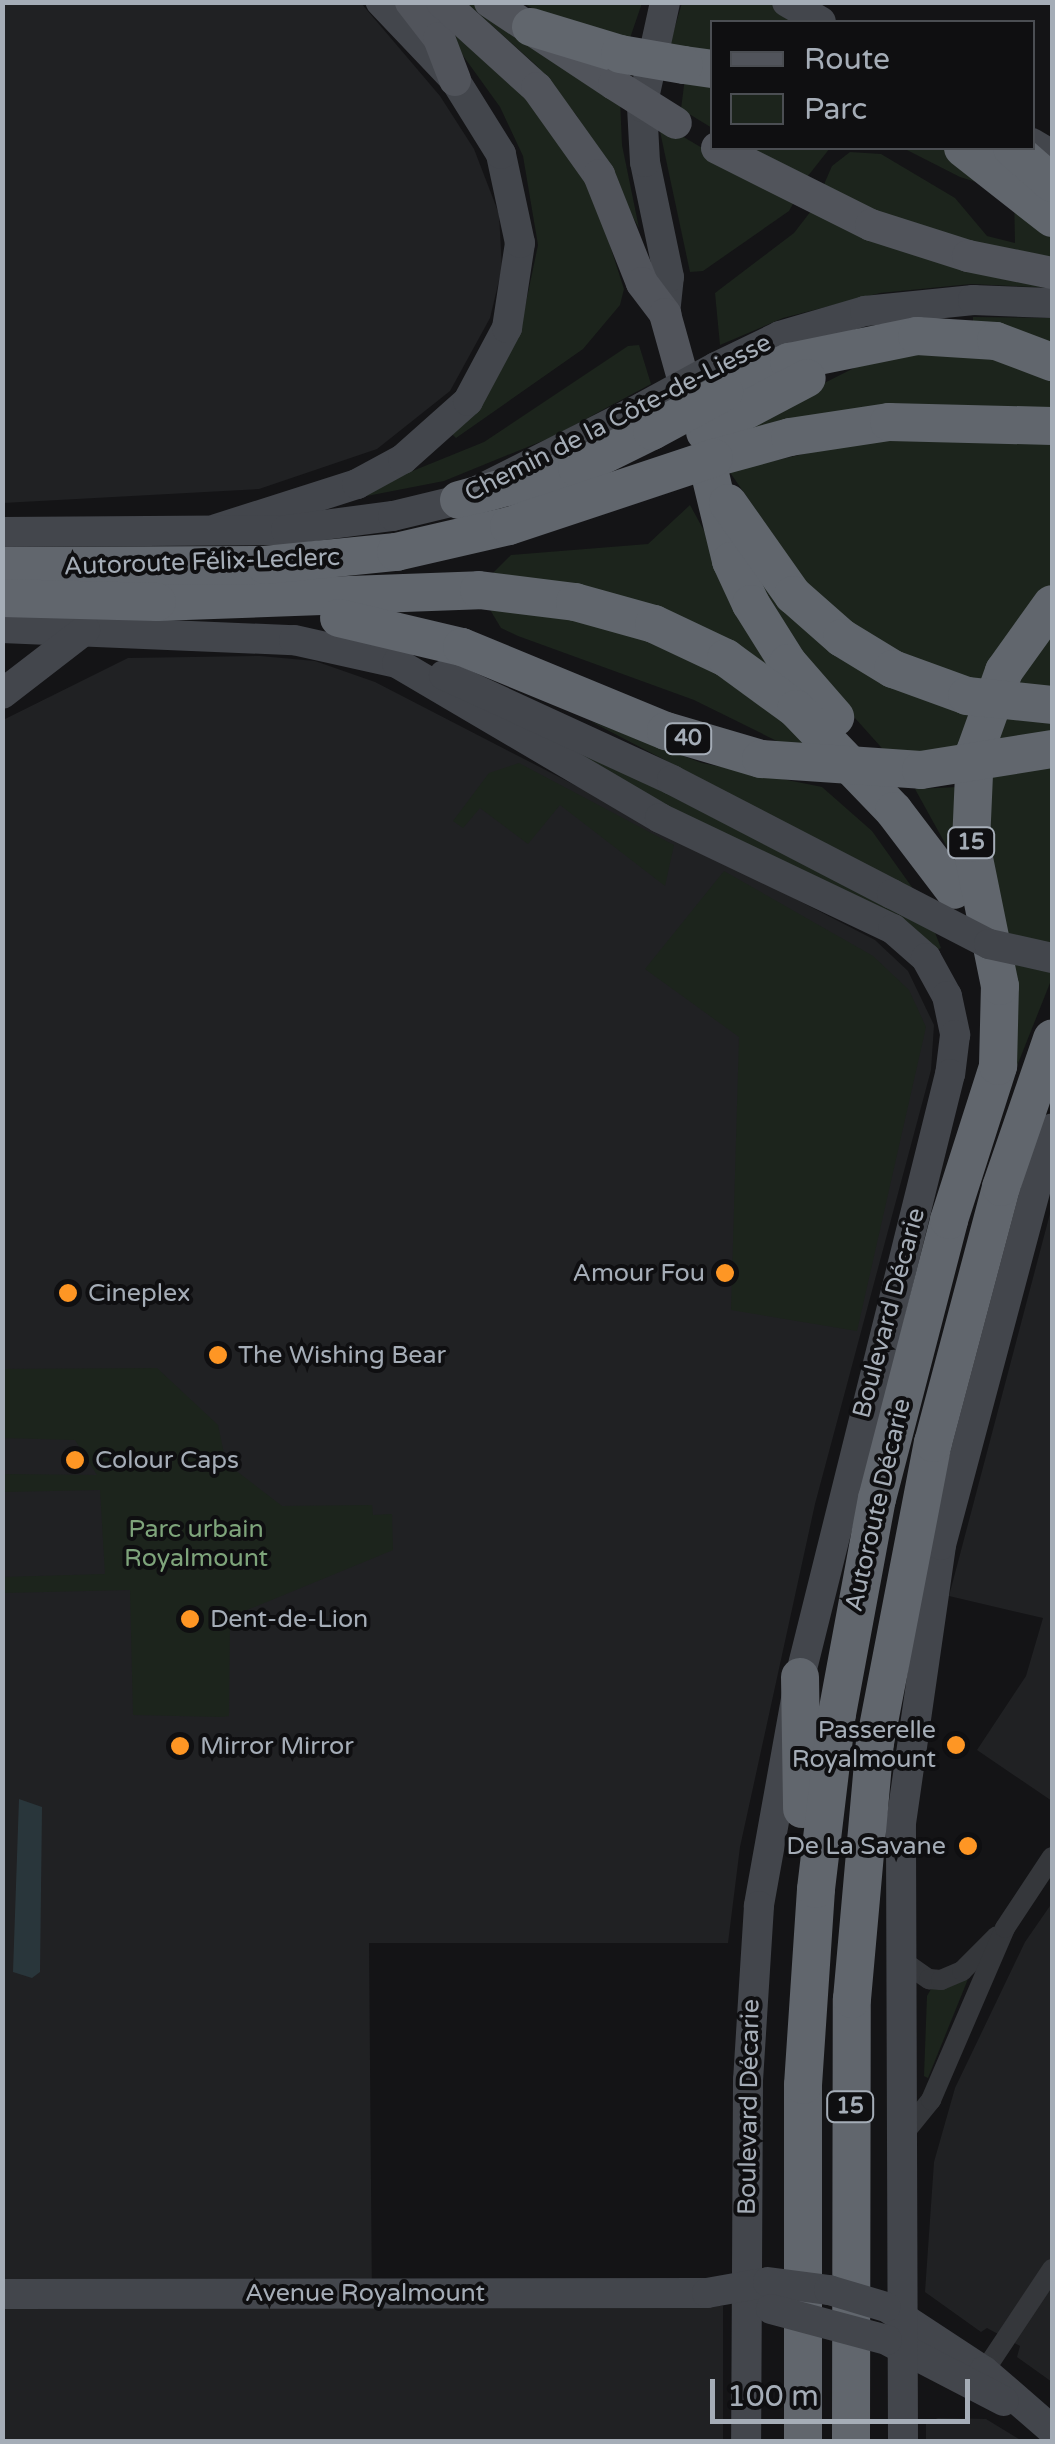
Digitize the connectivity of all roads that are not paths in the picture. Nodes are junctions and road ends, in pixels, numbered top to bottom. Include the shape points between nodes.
1 (382, 2) edge
2 (412, 2) edge
3 (442, 2) edge
4 (490, 2) edge
5 (665, 2) edge
6 (788, 2) edge
7 (818, 20) edge
8 (531, 27) joint
9 (698, 67) edge
10 (617, 69) junction
11 (455, 80) junction
12 (710, 143) edge
13 (722, 150) edge
14 (967, 150) edge
15 (1014, 150) edge
16 (1052, 183) edge
17 (1052, 218) edge
18 (1052, 272) edge
19 (1052, 303) edge
20 (665, 314) junction
21 (1052, 362) edge
22 (732, 388) junction
23 (1052, 426) edge
24 (709, 470) junction
25 (630, 482) junction
26 (459, 500) joint
27 (216, 529) junction
28 (5, 544) edge
29 (157, 602) junction
30 (1052, 604) edge
31 (3, 622) edge
32 (85, 630) junction
33 (397, 663) junction
34 (2, 694) edge
35 (1052, 705) edge
36 (1052, 749) edge
37 (954, 890) junction
38 (1052, 958) edge
39 (1052, 1039) edge
40 (1052, 1129) edge
41 (948, 1220) junction
42 (800, 1677) junction
43 (1052, 1857) edge
44 (816, 1889) junction
45 (1006, 1928) junction
46 (897, 1957) junction
47 (900, 2138) junction
48 (1052, 2268) edge
49 (2, 2294) edge
50 (748, 2294) junction
51 (895, 2328) junction
52 (978, 2379) junction
53 (1052, 2430) edge
54 (746, 2442) edge
55 (802, 2442) edge
56 (851, 2442) edge
57 (903, 2442) edge

1 - 11 main road
2 - 11 main road via 438,38
3 - 20 main road via 515,66 572,131 612,202 642,283
4 - 8 main road
5 - 20 main road via 642,107 645,162 669,277
6 - 7 main road
8 - 10 highway
9 - 10 highway, bridge
10 - 12 main road, bridge via 676,123
11 - 27 main road via 501,154 519,225 515,297 492,364 451,419 391,466 358,484
13 - 18 main road via 850,217 968,256
14 - 17 highway
15 - 16 highway
19 - 22 main road, Chemin de la Côte-de-Liesse via 973,300 865,311 780,336
20 - 24 main road
21 - 22 highway via 975,338 918,336 790,362
22 - 25 highway
22 - 26 highway, bridge via 648,419 577,468
23 - 25 highway, bridge via 956,420 864,425 790,437
24 - 35 highway, bridge via 793,595 842,638 893,669 967,696
24 - 37 highway via 730,561 768,634 914,803
25 - 28 highway, Autoroute Félix-Leclerc, bridge via 483,533 360,558 265,565
26 - 27 main road, Chemin de la Côte-de-Liesse via 324,528
27 - 28 main road, Chemin de la Côte-de-Liesse
28 - 31 main road via 21,553
29 - 31 highway, Autoroute Félix-Leclerc / 40, bridge
29 - 36 highway, 40, bridge via 339,618 433,638 677,735 761,759 921,770
29 - 37 highway via 428,588 526,594 654,624 762,682 879,794
30 - 41 highway, Autoroute Décarie / 15 via 1004,671 972,769 970,842 1002,1028 990,1099
31 - 32 main road
32 - 33 main road, Boulevard Décarie via 311,641
32 - 34 main road
33 - 38 main road, bridge via 432,670 576,734 989,944
33 - 42 main road, Boulevard Décarie via 660,818 893,929 926,958 947,996 955,1035 950,1074
37 - 41 highway via 971,952 979,1023
39 - 56 highway, Autoroute Décarie / 15 via 1006,1172 942,1405 875,1743 852,2016
40 - 46 main road via 965,1440 932,1587 901,1823
41 - 44 highway, Autoroute Décarie / 15 via 859,1578
42 - 44 highway via 806,1737 801,1849
42 - 50 main road, Boulevard Décarie via 754,1949
43 - 45 street
44 - 55 highway, Autoroute Décarie / 15 via 803,2085
45 - 46 street via 942,1980 928,1979
45 - 47 street via 931,2100
46 - 47 main road
47 - 51 main road
48 - 52 street
49 - 50 main road, Avenue Royalmount
50 - 51 main road, Avenue Royalmount, bridge via 828,2290
50 - 54 main road, Boulevard Décarie
51 - 52 main road, Avenue Royalmount
51 - 57 main road
52 - 53 main road, Avenue Royalmount

